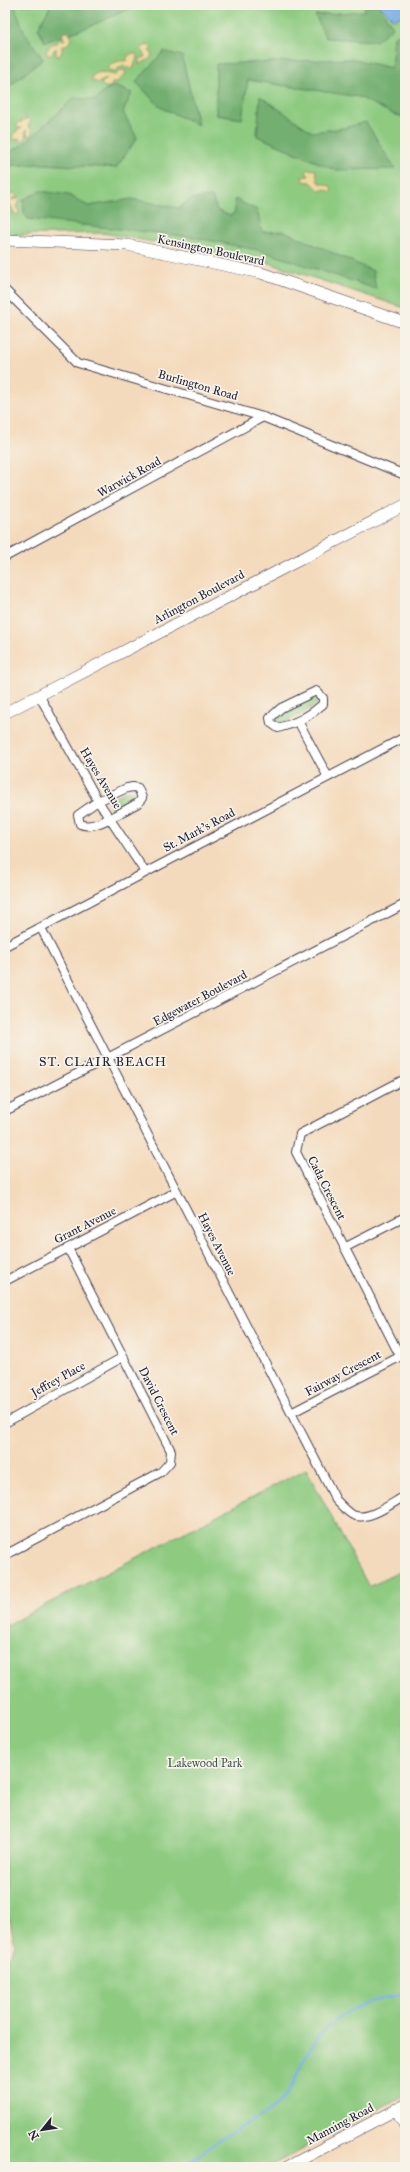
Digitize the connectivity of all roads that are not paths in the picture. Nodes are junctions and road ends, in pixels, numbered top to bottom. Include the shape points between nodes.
1 (5, 240) edge
2 (5, 290) edge
3 (405, 323) edge
4 (263, 417) junction
5 (405, 475) edge
6 (405, 504) edge
7 (5, 557) edge
8 (39, 695) junction
9 (5, 713) edge
10 (298, 721) junction
11 (405, 737) edge
12 (328, 777) junction
13 (98, 801) junction
14 (111, 818) junction
15 (145, 872) junction
16 (405, 904) edge
17 (41, 928) junction
18 (5, 946) edge
19 (108, 1059) junction
20 (405, 1079) edge
21 (5, 1111) edge
22 (177, 1191) junction
23 (405, 1217) edge
24 (68, 1248) junction
25 (344, 1248) junction
26 (5, 1281) edge
27 (402, 1355) edge
28 (123, 1357) junction
29 (291, 1413) junction
30 (5, 1423) edge
31 (405, 1496) edge
32 (5, 1554) edge
33 (401, 2107) edge
34 (405, 2126) edge
35 (287, 2167) edge

1 - 3 street, Kensington Boulevard via 128,245 261,273
2 - 4 street, Burlington Road via 78,363
4 - 5 street, Burlington Road
4 - 7 street, Warwick Road
6 - 8 street, Arlington Boulevard
8 - 9 street, Arlington Boulevard
8 - 13 street, Hayes Avenue
10 - 10 street via 323,704 323,698 316,691 275,712 270,718 274,727 278,728
10 - 12 street
11 - 12 street, St. Mark's Road
12 - 15 street, St. Mark's Road
13 - 14 street, Hayes Avenue
13 - 14 street via 78,815 80,824 91,826
13 - 14 street via 127,788 138,788 142,798 138,803
14 - 15 street, Hayes Avenue
15 - 17 street, St. Mark's Road
16 - 19 street, Edgewater Boulevard
17 - 18 street, St. Mark's Road
17 - 19 street, Hayes Avenue
19 - 21 street, Edgewater Boulevard
19 - 22 street, Hayes Avenue
20 - 25 street, Cada Crescent via 300,1134 296,1152
22 - 24 street, Grant Avenue
22 - 29 street, Hayes Avenue
23 - 25 street
24 - 26 street, Grant Avenue
24 - 28 street, David Crescent
25 - 27 street, Cada Crescent
27 - 29 street, Fairway Crescent
28 - 30 street, Jeffrey Place
28 - 32 street, David Crescent via 171,1451 170,1462 161,1472
29 - 31 street, Hayes Avenue via 336,1500 351,1514 370,1514
33 - 34 street
33 - 35 street, Manning Road

